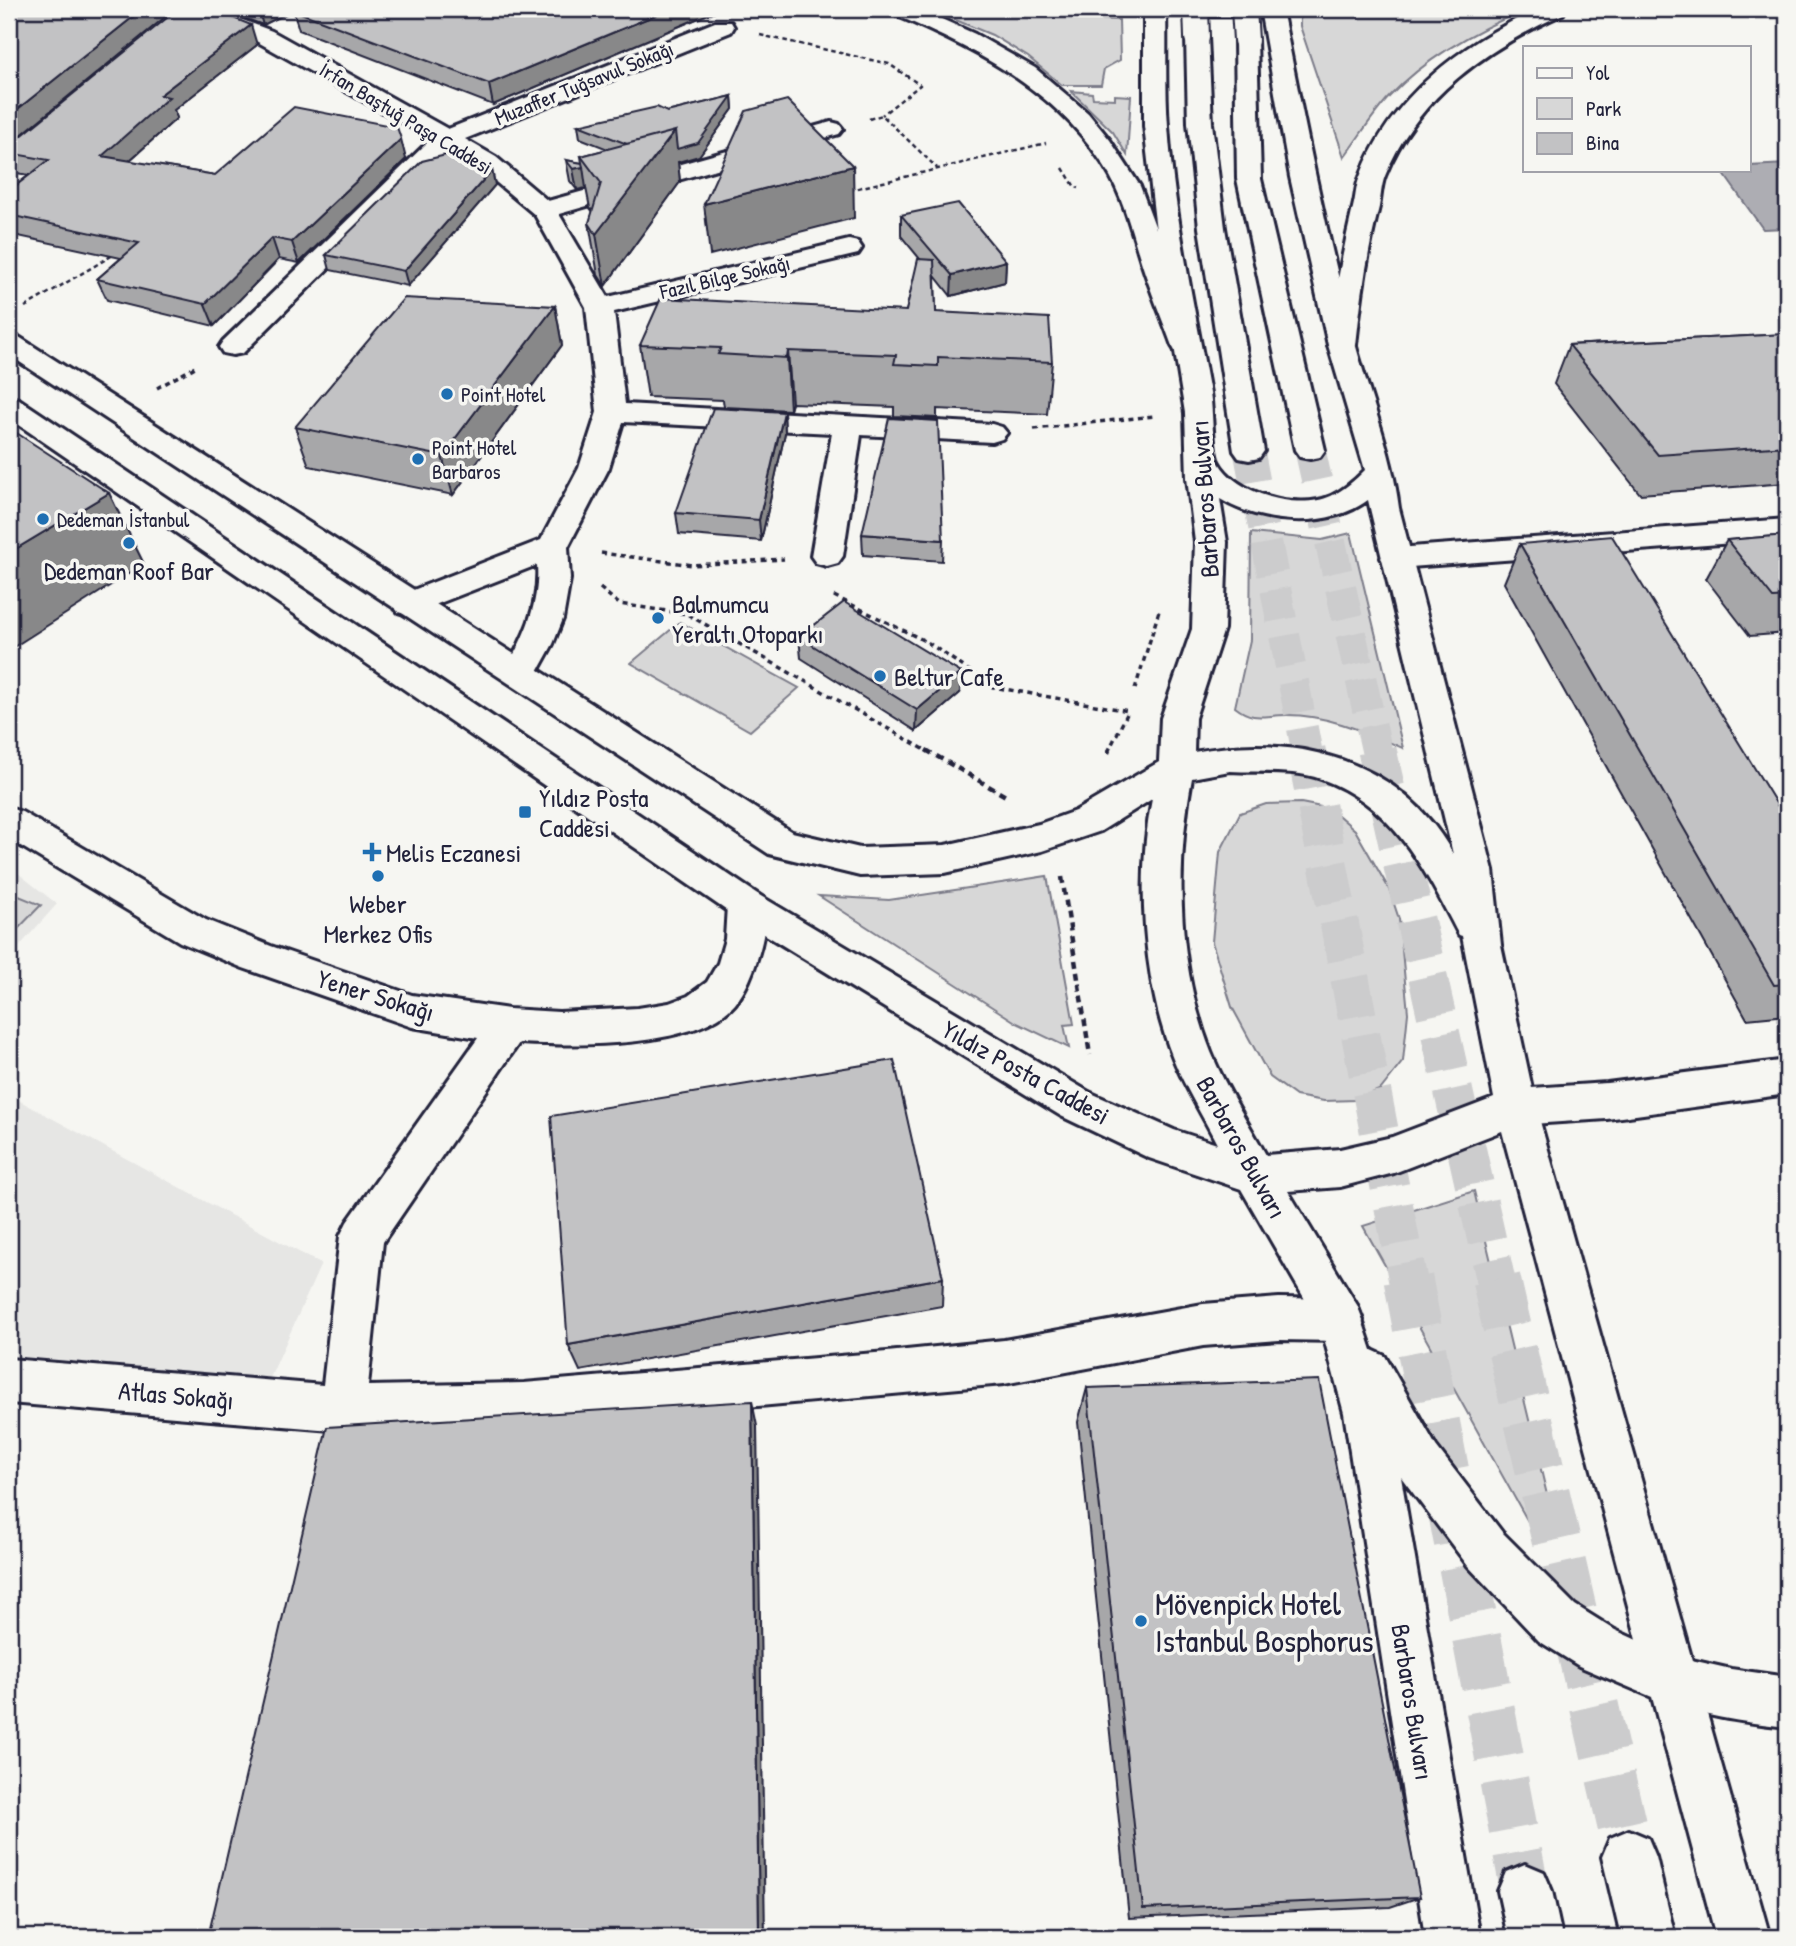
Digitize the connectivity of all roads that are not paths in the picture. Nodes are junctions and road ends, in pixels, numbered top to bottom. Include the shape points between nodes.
1 (193, 9) edge
2 (901, 9) edge
3 (1196, 9) edge
4 (1246, 9) edge
5 (1271, 9) edge
6 (1555, 9) edge
7 (1155, 17) edge
8 (171, 27) edge
9 (723, 27) road end
10 (831, 129) road end
11 (446, 138) junction
12 (544, 211) junction
13 (849, 248) road end
14 (600, 307) junction
15 (9, 343) edge
16 (1342, 345) junction
17 (1186, 346) junction
18 (233, 347) road end
19 (9, 405) edge
20 (611, 412) junction
21 (848, 425) junction
22 (992, 433) road end
23 (1310, 450) tunnel mouth
24 (1249, 451) tunnel mouth
25 (1200, 456) junction
26 (1380, 472) junction
27 (1787, 529) edge
28 (552, 547) junction
29 (827, 556) road end
30 (1397, 558) junction
31 (382, 622) junction
32 (520, 674) junction
33 (1177, 768) junction
34 (9, 822) edge
35 (747, 905) junction
36 (1482, 945) junction
37 (509, 1026) junction
38 (1787, 1077) edge
39 (1516, 1107) junction
40 (1255, 1175) junction
41 (1341, 1320) junction
42 (9, 1381) edge
43 (343, 1409) junction
44 (1674, 1681) junction
45 (1787, 1702) edge
46 (1629, 1857) tunnel mouth
47 (1452, 1937) edge
48 (1648, 1937) edge
49 (1743, 1937) edge

1 - 8 main road
1 - 11 main road, İrfan Baştuğ Paşa Caddesi via 275,31
2 - 17 main road via 1028,72 1055,93 1107,152 1138,212
3 - 24 main road, Barbaros Bulvarı, bridge via 1199,123
4 - 7 main road
4 - 23 main road, bridge via 1249,179
5 - 16 main road via 1302,177
6 - 16 main road via 1477,50 1429,88 1408,114 1371,179 1354,246
7 - 17 main road via 1156,126
9 - 11 main road, Muzaffer Tuğsavul Sokağı
10 - 12 main road
11 - 12 main road, İrfan Baştuğ Paşa Caddesi via 487,162
11 - 18 main road
12 - 14 main road, İrfan Baştuğ Paşa Caddesi
13 - 14 main road, Fazıl Bilge Sokağı
14 - 20 main road, İrfan Baştuğ Paşa Caddesi
15 - 31 main road, Yıldız Posta Caddesi via 114,412
16 - 26 main road
17 - 25 main road, Barbaros Bulvarı via 1199,413
19 - 31 main road, Yıldız Posta Caddesi
20 - 21 main road
20 - 28 main road, İrfan Baştuğ Paşa Caddesi via 594,468
21 - 22 main road
21 - 29 main road
25 - 26 main road via 1212,477 1228,491 1283,509 1330,508
25 - 33 main road, Barbaros Bulvarı via 1212,542 1208,629 1178,718
26 - 30 main road
27 - 30 main road
28 - 31 main road
28 - 32 main road via 554,579 547,619
30 - 36 main road via 1475,870
31 - 32 main road, Yıldız Posta Caddesi
31 - 35 main road, Yıldız Posta Caddesi
32 - 33 main road, Yıldız Posta Caddesi via 782,844 860,862 945,859 1042,837 1088,821
33 - 36 main road via 1230,758 1297,762 1326,766 1380,793 1434,853
33 - 40 main road, Barbaros Bulvarı via 1166,820 1163,923 1169,968 1193,1058
34 - 37 main road, Yener Sokağı via 193,931 412,1011
35 - 37 main road, Yener Sokağı via 736,966 721,993 702,1007 638,1025
35 - 40 main road, Yıldız Posta Caddesi via 1076,1104 1164,1145
36 - 39 main road
37 - 43 main road via 362,1236
38 - 39 main road via 1607,1101
39 - 40 main road via 1394,1155 1340,1168
39 - 44 main road
40 - 41 main road, Barbaros Bulvarı
41 - 43 main road, Atlas Sokağı via 1203,1325 1004,1362 887,1374 524,1405
41 - 44 main road via 1419,1463 1485,1549 1557,1623 1597,1648
41 - 47 main road, Barbaros Bulvarı via 1367,1413
42 - 43 main road, Atlas Sokağı
44 - 45 main road
44 - 49 main road
46 - 48 main road

